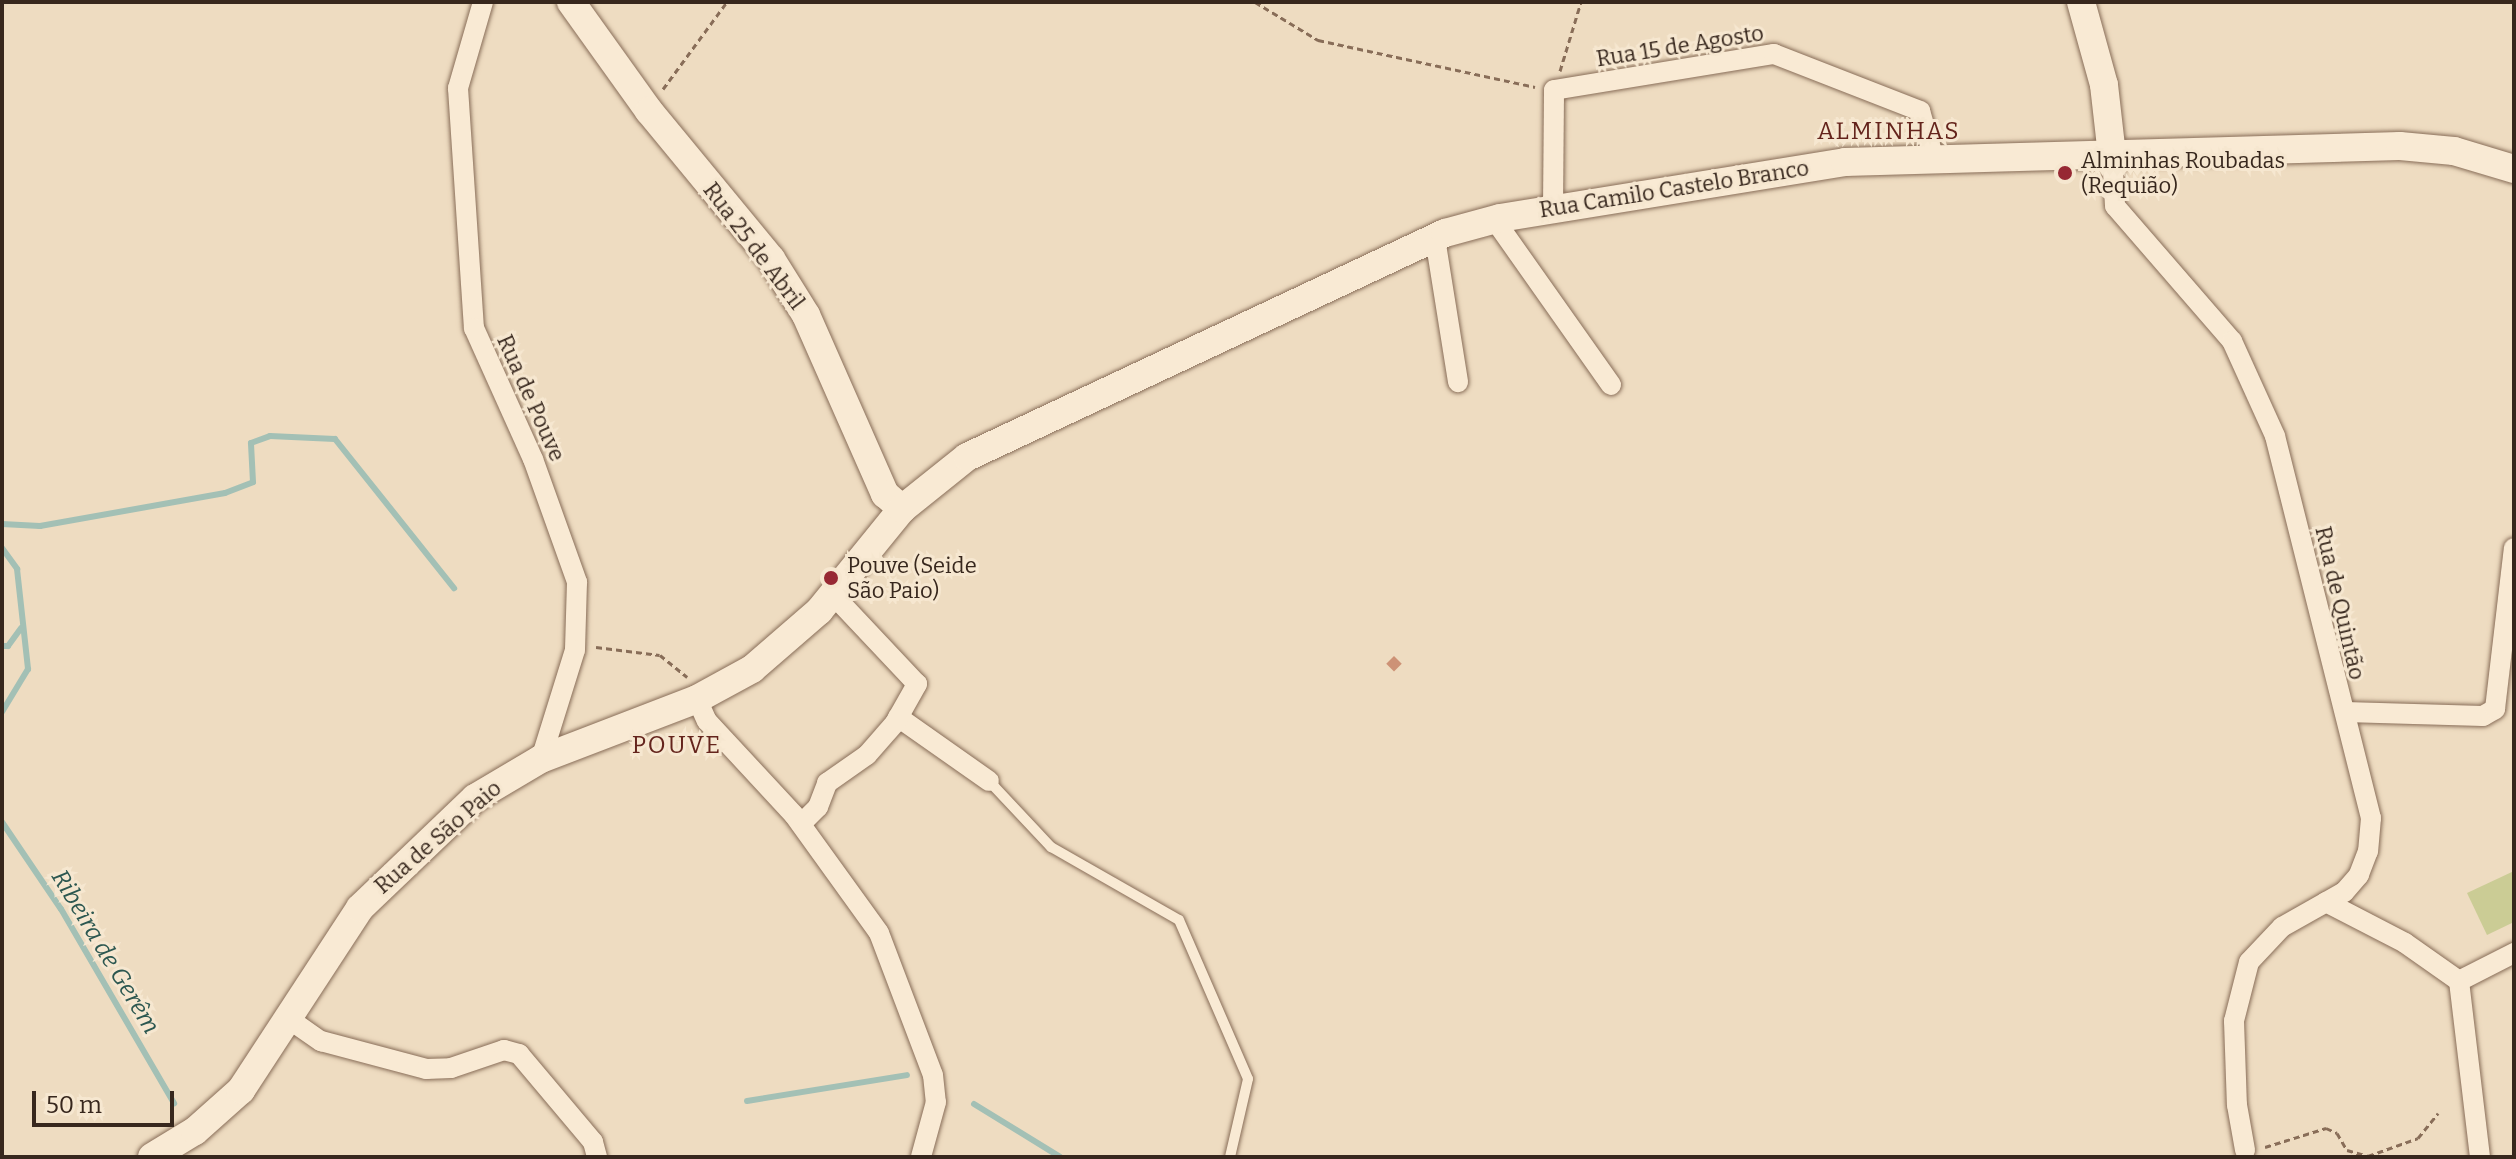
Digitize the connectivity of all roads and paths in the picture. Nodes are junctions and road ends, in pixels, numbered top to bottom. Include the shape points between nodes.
1 (483, 2) edge
2 (571, 2) edge
3 (727, 2) edge
4 (1255, 2) edge
5 (1581, 2) edge
6 (2081, 2) edge
7 (1554, 90) junction
8 (658, 95) dead end
9 (2112, 155) junction
10 (1934, 159) junction
11 (2514, 169) edge
12 (1553, 208) junction
13 (1494, 219) junction
14 (1435, 238) junction
15 (1458, 382) dead end
16 (1611, 385) dead end
17 (902, 509) junction
18 (2514, 548) edge
19 (833, 595) junction
20 (575, 650) junction
21 (697, 699) junction
22 (2345, 712) junction
23 (898, 717) junction
24 (541, 759) junction
25 (989, 781) joint
26 (801, 824) junction
27 (2326, 902) junction
28 (2514, 953) edge
29 (2459, 981) junction
30 (289, 1019) junction
31 (2438, 1113) dead end
32 (2245, 1150) joint
33 (152, 1157) edge
34 (597, 1157) edge
35 (921, 1157) edge
36 (1230, 1157) edge
37 (2480, 1157) edge

1 - 20 street, Rua de Pouve via 458,88 474,328 533,459 577,582
2 - 17 main road, Rua 25 de Abril via 649,111 771,259 806,315 885,494
3 - 8 path
4 - 7 path via 1318,40
5 - 7 path
6 - 9 main road via 2104,85
7 - 10 street, Rua 15 de Agosto via 1774,54 1920,111
7 - 12 street
9 - 10 main road, Rua Camilo Castelo Branco
9 - 11 main road, Rua Camilo Castelo Branco via 2400,146 2454,151
9 - 22 street, Rua de Quintão via 2115,206 2232,341 2270,424
10 - 12 main road, Rua Camilo Castelo Branco via 1845,162
12 - 13 main road, Rua Camilo Castelo Branco
13 - 14 main road, Rua Camilo Castelo Branco
13 - 16 street
14 - 15 street
14 - 17 main road, Rua Camilo Castelo Branco via 982,449
17 - 19 main road, Rua de São Paio
18 - 22 street via 2495,709 2483,716
19 - 21 main road, Rua de São Paio via 779,649
19 - 23 street via 917,684
20 - 21 path via 605,646 660,655 684,673
20 - 24 street, Rua de Pouve
21 - 24 main road, Rua de São Paio
21 - 26 street via 707,721
22 - 27 street, Rua de Quintão via 2371,818 2368,851 2359,875
23 - 25 street
23 - 26 street via 867,755 827,783 818,807
24 - 30 main road, Rua de São Paio via 475,798 389,877 340,934
25 - 36 lane via 1051,847 1179,920 1248,1079
26 - 35 street via 879,933 933,1075 936,1102
27 - 29 street via 2405,943
27 - 32 street, Rua de Quintão via 2282,927 2249,962 2244,975 2234,1021 2237,1105
28 - 29 street
29 - 37 street
30 - 33 main road, Rua de São Paio via 226,1105
30 - 34 street via 321,1041 426,1069 451,1068 504,1050 519,1054 593,1142
31 - 32 path via 2418,1138 2368,1156 2347,1150 2337,1133 2326,1128

